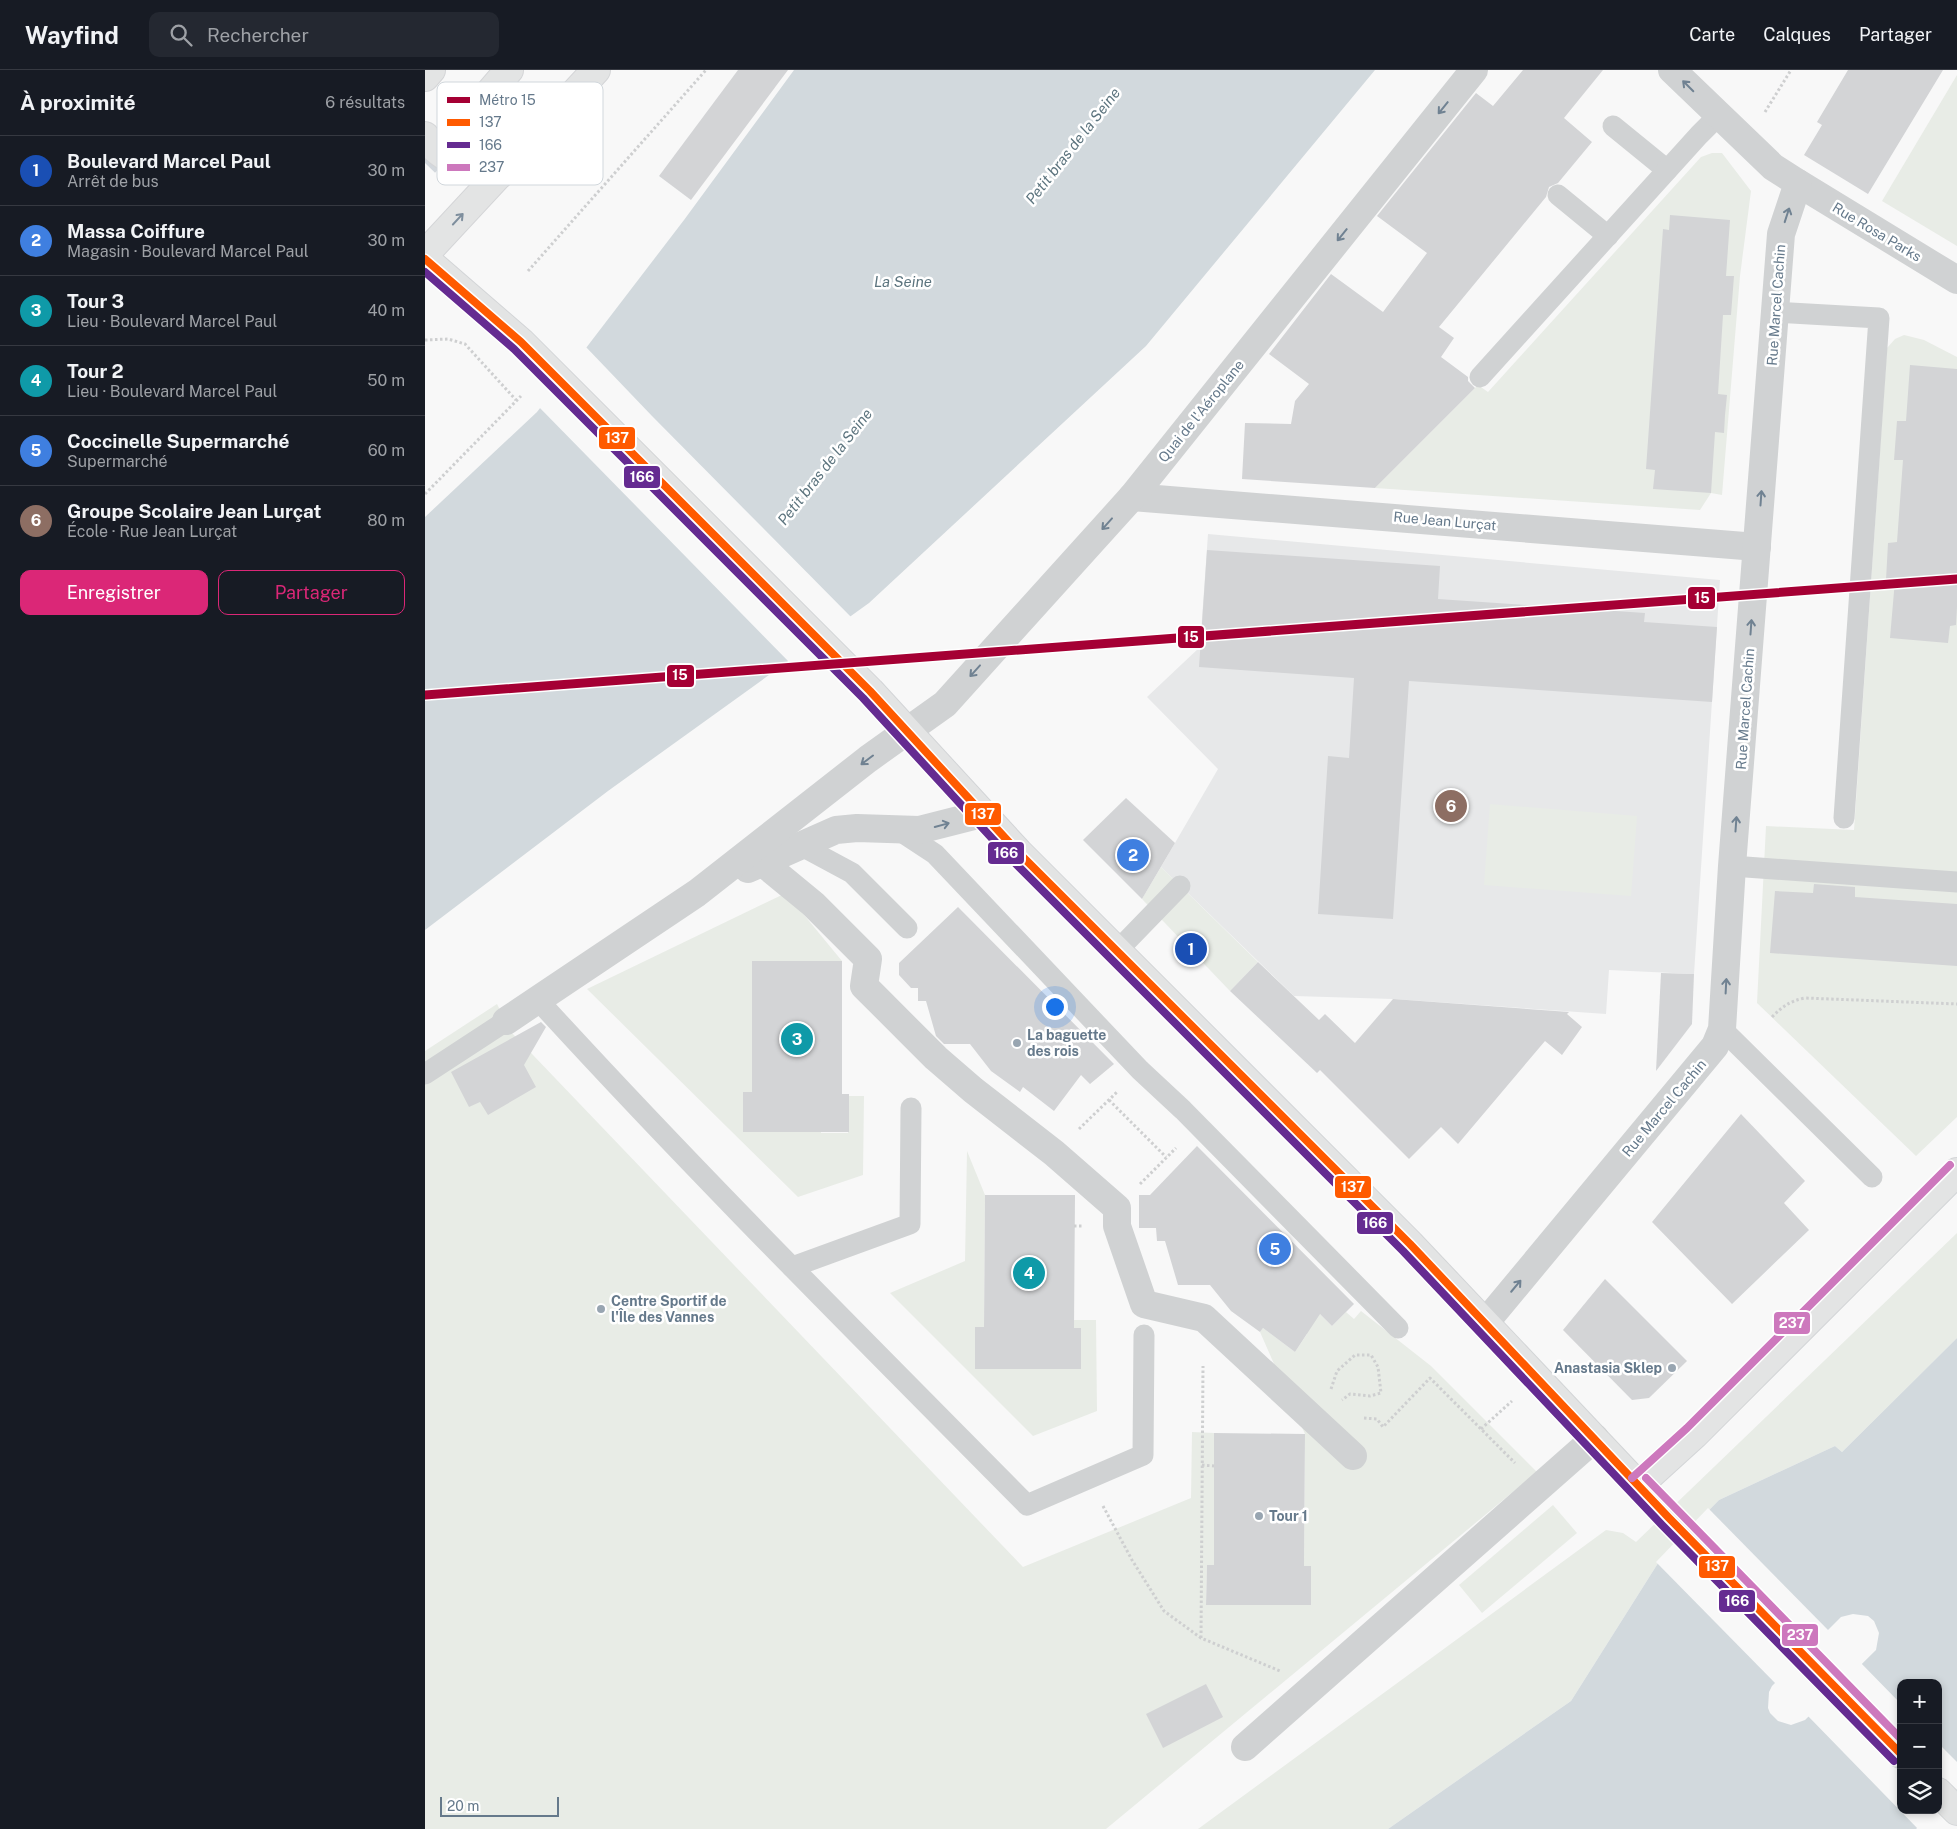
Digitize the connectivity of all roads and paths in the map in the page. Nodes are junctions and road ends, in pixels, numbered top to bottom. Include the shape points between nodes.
1 (431, 70) edge
2 (509, 70) edge
3 (596, 70) edge
4 (707, 70) edge
5 (1473, 70) edge
6 (1672, 70) edge
7 (1791, 70) edge
8 (425, 77) edge
9 (499, 82) edge
10 (585, 82) edge
11 (1718, 116) junction
12 (1613, 126) dead end
13 (425, 136) edge
14 (1747, 143) junction
15 (437, 148) edge
16 (1667, 170) junction
17 (1798, 183) junction
18 (490, 185) edge
19 (1558, 195) dead end
20 (1608, 236) junction
21 (425, 254) edge
22 (425, 259) edge
23 (527, 271) dead end
24 (1957, 280) edge
25 (1775, 312) junction
26 (425, 340) edge
27 (1480, 377) dead end
28 (521, 396) dead end
29 (516, 400) junction
30 (425, 494) edge
31 (1132, 497) junction
32 (1757, 547) junction
33 (907, 731) junction
34 (829, 790) junction
35 (982, 814) junction
36 (1844, 818) dead end
37 (857, 828) junction
38 (897, 829) junction
39 (800, 845) junction
40 (762, 862) junction
41 (1732, 866) junction
42 (1957, 882) edge
43 (1180, 886) dead end
44 (697, 893) junction
45 (907, 928) dead end
46 (1117, 951) junction
47 (538, 1000) junction
48 (1957, 1004) edge
49 (1771, 1017) dead end
50 (506, 1021) joint
51 (1722, 1029) junction
52 (1140, 1070) junction
53 (425, 1074) edge
54 (1109, 1100) junction
55 (911, 1108) dead end
56 (1183, 1110) junction
57 (1054, 1153) junction
58 (1167, 1157) junction
59 (1957, 1172) edge
60 (1872, 1177) dead end
61 (1117, 1208) junction
62 (792, 1267) junction
63 (1204, 1318) junction
64 (1485, 1323) junction
65 (1398, 1328) dead end
66 (1144, 1335) dead end
67 (1315, 1410) junction
68 (1377, 1419) dead end
69 (1595, 1438) junction
70 (1353, 1456) dead end
71 (1202, 1465) junction
72 (1214, 1466) dead end
73 (1518, 1466) dead end
74 (1088, 1479) junction
75 (1639, 1484) junction
76 (1201, 1638) junction
77 (1315, 1684) junction
78 (1245, 1747) dead end
79 (1897, 1750) edge

1 - 8 main road
2 - 9 main road
3 - 10 main road
4 - 23 path
5 -> 31 street, Quai de l'Aéroplane
11 -> 6 street
7 - 14 path
11 - 14 street
11 - 16 lane
12 - 16 lane
13 - 15 main road
14 - 17 street via 1773,167
16 - 20 lane
17 - 24 street, Rue Rosa Parks
25 -> 17 street, Rue Marcel Cachin via 1781,234
21 -> 18 main road
19 - 20 lane
20 - 27 lane
22 - 33 main road via 521,342
32 -> 25 street, Rue Marcel Cachin
25 - 36 lane via 1879,318
26 - 29 path via 448,339 465,344
28 - 29 path
29 - 30 path
31 - 32 street, Rue Jean Lurçat
31 -> 33 street, Quai de l'Aéroplane via 945,704
41 -> 32 street, Rue Marcel Cachin
33 -> 34 street, Quai de l'Aéroplane
33 - 35 main road
34 - 37 street
34 - 44 street, Quai de l'Aéroplane
38 -> 35 street via 919,830
35 - 46 main road
37 - 38 street
37 - 39 street via 836,830
38 - 52 lane via 935,854
39 - 40 street
39 - 45 lane via 852,873
40 - 44 street
40 - 57 street via 813,904 869,959 864,986 903,1026 973,1090
41 - 42 lane
51 -> 41 street, Rue Marcel Cachin
43 - 46 lane
44 - 47 street
46 - 64 main road
47 - 50 street
47 - 62 lane
48 - 49 path via 1805,998 1791,1001
50 - 53 lane
51 - 60 lane
64 -> 51 street, Rue Marcel Cachin via 1715,1046
52 - 54 path
52 - 56 lane
54 - 57 path
54 - 58 path
55 - 62 lane via 910,1224
56 - 58 path via 1184,1139
56 - 65 lane
57 - 61 street
58 - 61 path
59 - 75 main road via 1694,1435
61 - 63 street via 1117,1226 1144,1304
62 - 74 lane via 1027,1505
63 - 67 street
63 - 71 path
64 - 69 main road
66 - 74 lane via 1143,1455
67 - 67 path via 1337,1404 1350,1394 1370,1396 1381,1393 1377,1367 1371,1355 1355,1355 1337,1370
67 - 70 street
68 - 73 path via 1383,1426 1430,1378
69 - 75 main road
69 - 77 street
71 - 72 path
71 - 76 path
74 - 76 path via 1164,1611
75 - 79 main road
76 - 77 path
77 - 78 street

